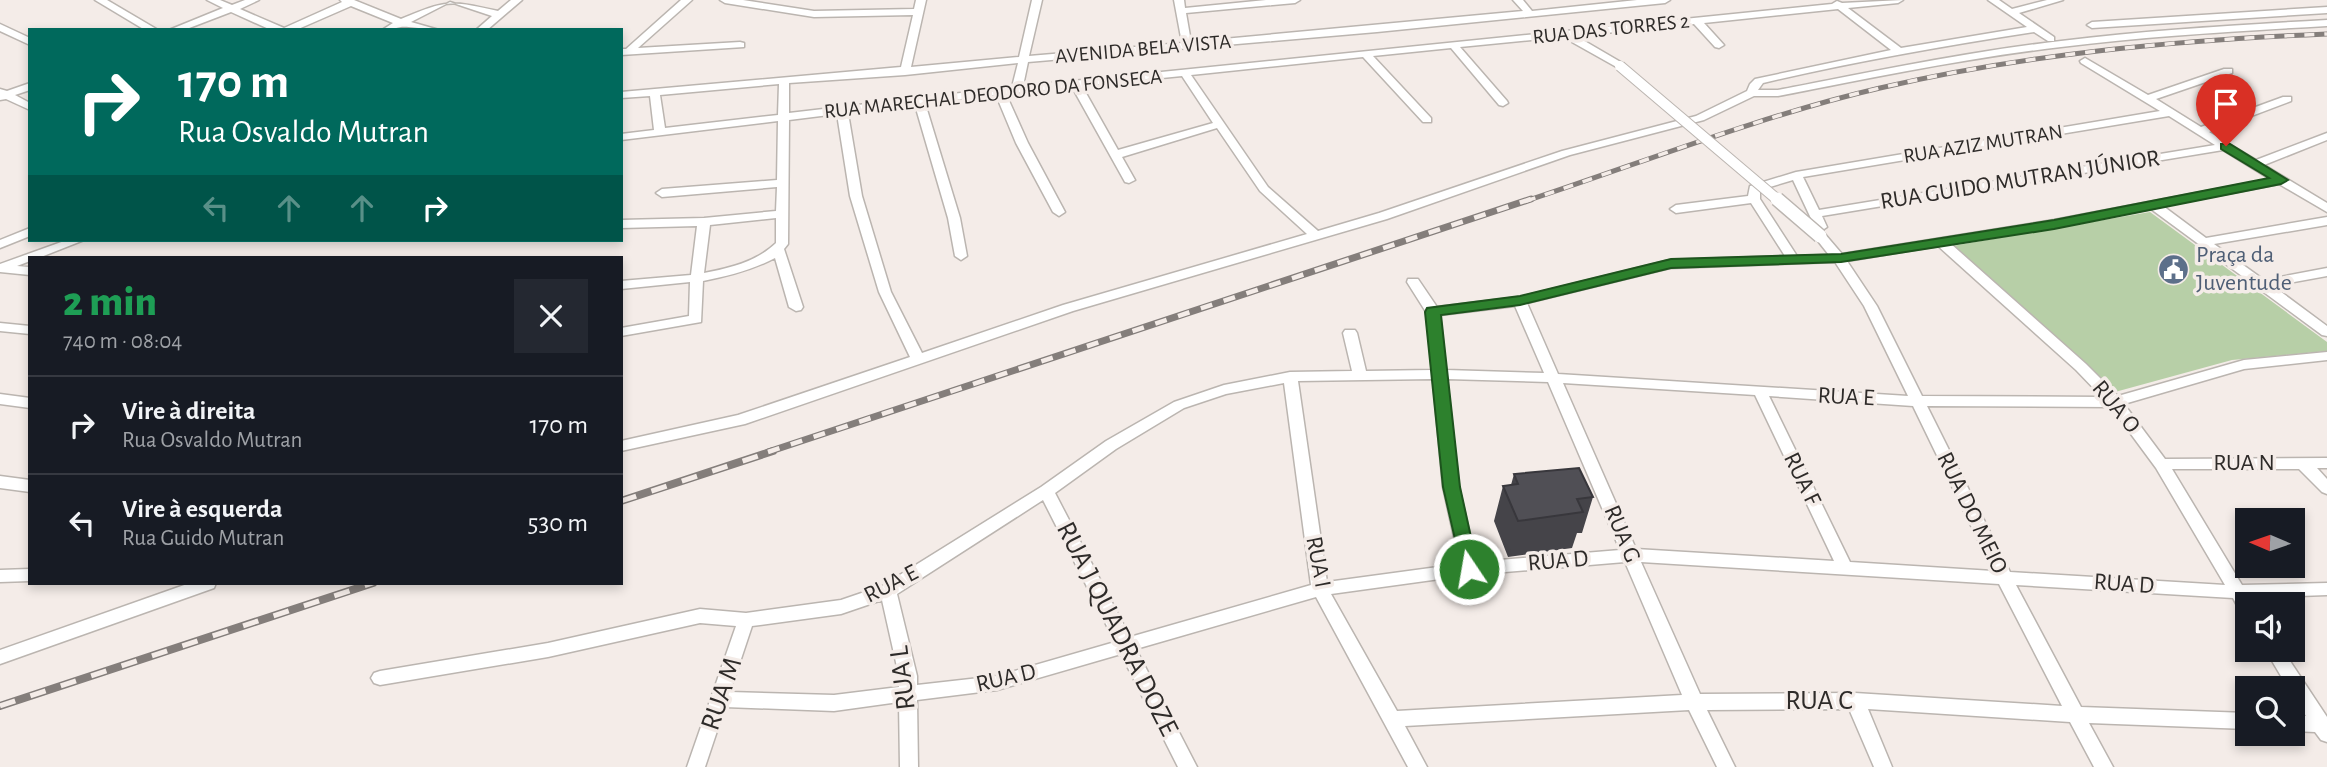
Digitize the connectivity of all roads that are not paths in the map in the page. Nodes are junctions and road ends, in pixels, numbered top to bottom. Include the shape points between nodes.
1 (100, 0) edge
2 (212, 0) edge
3 (254, 0) edge
4 (447, 0) edge
5 (454, 0) edge
6 (517, 0) edge
7 (687, 0) edge
8 (725, 0) edge
9 (921, 0) edge
10 (1037, 0) edge
11 (1179, 0) edge
12 (1295, 0) edge
13 (1518, 0) edge
14 (1665, 0) edge
15 (1898, 0) edge
16 (1993, 0) edge
17 (2058, 0) edge
18 (348, 1) edge
19 (1836, 3) edge
20 (230, 9) junction
21 (2327, 10) edge
22 (1181, 11) junction
23 (920, 12) junction
24 (2011, 12) junction
25 (1530, 14) junction
26 (500, 15) junction
27 (1696, 20) junction
28 (402, 23) junction
29 (2327, 23) edge
30 (1408, 25) junction
31 (2092, 25) dead end
32 (0, 27) edge
33 (149, 28) edge
34 (179, 28) edge
35 (275, 28) edge
36 (291, 28) edge
37 (391, 28) edge
38 (425, 28) edge
39 (484, 28) edge
40 (1618, 28) junction
41 (2036, 29) junction
42 (1565, 34) junction
43 (2051, 39) dead end
44 (28, 41) edge
45 (740, 45) dead end
46 (1719, 45) dead end
47 (1187, 46) junction
48 (1453, 46) junction
49 (1418, 48) junction
50 (1898, 49) junction
51 (625, 52) edge
52 (1365, 54) junction
53 (1605, 55) junction
54 (1022, 60) junction
55 (2085, 61) dead end
56 (2228, 71) dead end
57 (905, 72) junction
58 (1185, 72) junction
59 (783, 82) junction
60 (1076, 84) junction
61 (28, 87) edge
62 (1017, 89) junction
63 (1000, 91) junction
64 (655, 93) junction
65 (1752, 93) junction
66 (2, 95) edge
67 (623, 95) edge
68 (2147, 99) junction
69 (2287, 99) dead end
70 (919, 100) junction
71 (1503, 103) dead end
72 (28, 106) edge
73 (842, 110) junction
74 (2170, 113) junction
75 (781, 117) junction
76 (1427, 120) dead end
77 (1220, 124) junction
78 (2201, 131) junction
79 (660, 133) junction
80 (2327, 136) edge
81 (623, 137) edge
82 (2226, 146) junction
83 (1115, 155) junction
84 (2255, 164) junction
85 (1796, 175) junction
86 (1129, 180) dead end
87 (2281, 180) junction
88 (782, 183) junction
89 (662, 193) dead end
90 (2321, 198) edge
91 (1754, 199) junction
92 (2152, 204) junction
93 (2327, 208) edge
94 (1676, 209) dead end
95 (1059, 212) dead end
96 (782, 214) junction
97 (1814, 214) junction
98 (2327, 221) edge
99 (704, 222) junction
100 (623, 224) edge
101 (1820, 231) junction
102 (28, 233) edge
103 (1316, 236) junction
104 (72, 242) edge
105 (1941, 242) junction
106 (2203, 242) junction
107 (0, 244) edge
108 (780, 247) junction
109 (33, 256) edge
110 (961, 256) dead end
111 (28, 258) edge
112 (1841, 258) junction
113 (1793, 259) junction
114 (0, 268) edge
115 (28, 271) edge
116 (2327, 272) edge
117 (697, 278) junction
118 (1413, 282) dead end
119 (2262, 284) junction
120 (623, 285) edge
121 (1520, 301) junction
122 (796, 306) dead end
123 (1433, 312) junction
124 (0, 327) edge
125 (28, 330) edge
126 (623, 332) edge
127 (2327, 332) edge
128 (1350, 333) dead end
129 (2327, 356) edge
130 (918, 359) junction
131 (1438, 374) junction
132 (1360, 376) junction
133 (1290, 377) junction
134 (1555, 378) junction
135 (1760, 392) junction
136 (0, 399) edge
137 (1917, 401) junction
138 (2115, 402) junction
139 (28, 403) edge
140 (623, 446) edge
141 (2302, 463) junction
142 (2327, 463) edge
143 (2161, 464) junction
144 (0, 482) edge
145 (28, 486) edge
146 (2327, 488) edge
147 (1046, 491) junction
148 (1631, 555) junction
149 (1844, 566) junction
150 (1469, 569) junction
151 (28, 575) edge
152 (0, 576) edge
153 (2003, 576) junction
154 (202, 585) edge
155 (1320, 589) junction
156 (2327, 589) edge
157 (888, 591) junction
158 (2236, 592) junction
159 (746, 620) junction
160 (1128, 645) junction
161 (0, 657) edge
162 (2282, 662) edge
163 (380, 678) dead end
164 (909, 696) junction
165 (721, 699) junction
166 (1855, 701) junction
167 (1694, 702) junction
168 (2075, 715) junction
169 (1391, 719) junction
170 (2235, 721) edge
171 (2305, 725) edge
172 (2325, 727) edge
173 (696, 767) edge
174 (908, 767) edge
175 (1188, 767) edge
176 (1418, 767) edge
177 (1726, 767) edge
178 (1883, 767) edge
179 (2104, 767) edge

1 - 33 street
2 - 20 street
3 - 20 street
4 - 28 street
5 - 26 street
6 - 26 street
7 - 51 street
8 - 23 street via 814,14
9 - 23 street
10 - 54 street
11 - 22 street
12 - 22 street
13 - 25 street
14 - 25 street, AVENIDA BELA VISTA
15 - 19 street, RUA DAS TORRES 2
16 - 24 street
17 - 24 street
18 - 28 street
18 - 36 street
19 - 27 street, RUA DAS TORRES 2
19 - 50 street
20 - 34 street
20 - 35 street
21 - 31 street
22 - 47 street
23 - 57 street
24 - 41 street
25 - 30 street, AVENIDA BELA VISTA
26 - 39 street
27 - 40 street, RUA DAS TORRES 2
27 - 46 street
28 - 37 street
28 - 38 street
29 - 65 street via 2059,44 1778,93
30 - 47 street, AVENIDA BELA VISTA
30 - 49 street
32 - 44 street
40 - 42 street, RUA DAS TORRES 2
40 - 53 street via 1605,40
41 - 43 street
41 - 50 street
42 - 48 street, RUA DAS TORRES 2
42 - 53 street
45 - 51 street
47 - 54 street, AVENIDA BELA VISTA
48 - 49 street, RUA DAS TORRES 2
48 - 71 street
49 - 52 street, RUA DAS TORRES 2
50 - 65 street via 1759,81
52 - 58 street, RUA MARECHAL DEODORO DA FONSECA
52 - 76 street
53 - 101 street, bridge
54 - 57 street, AVENIDA BELA VISTA
54 - 62 street
55 - 68 street
56 - 68 street
57 - 59 street, AVENIDA BELA VISTA
58 - 60 street, RUA MARECHAL DEODORO DA FONSECA
58 - 77 street
59 - 64 street, AVENIDA BELA VISTA
59 - 75 street
60 - 62 street, RUA MARECHAL DEODORO DA FONSECA
60 - 83 street
61 - 66 street
62 - 63 street, RUA MARECHAL DEODORO DA FONSECA
63 - 70 street, RUA MARECHAL DEODORO DA FONSECA
63 - 95 street via 1021,143
64 - 67 street, AVENIDA BELA VISTA
64 - 79 street
65 - 103 street via 1700,118 1566,153
66 - 72 street
68 - 74 street
69 - 78 street
70 - 73 street, RUA MARECHAL DEODORO DA FONSECA
70 - 110 street
73 - 75 street, RUA MARECHAL DEODORO DA FONSECA
73 - 130 street via 856,196 885,292
74 - 78 street
74 - 85 street, RUA AZIZ MUTRAN
75 - 79 street, RUA MARECHAL DEODORO DA FONSECA
75 - 88 street
77 - 83 street
77 - 103 street via 1264,189
78 - 82 street
79 - 81 street, RUA MARECHAL DEODORO DA FONSECA
80 - 84 street
82 - 84 street
82 - 97 street, RUA GUIDO MUTRAN JÚNIOR
83 - 86 street
84 - 87 street
85 - 91 street, RUA AZIZ MUTRAN via 1754,188
85 - 97 street
87 - 90 street
87 - 92 street
88 - 89 street
88 - 96 street
90 - 93 street
91 - 94 street
91 - 113 street
92 - 105 street
92 - 106 street
96 - 99 street
96 - 108 street
97 - 101 street
98 - 106 street
99 - 100 street
99 - 117 street
101 - 112 street, RUA DO MEIO
102 - 107 street
103 - 130 street via 1159,279
104 - 109 street
105 - 112 street
105 - 138 street, RUA O
106 - 119 street
108 - 117 street via 749,265
108 - 122 street
111 - 114 street
112 - 113 street
112 - 137 street, RUA DO MEIO
113 - 121 street via 1671,264
114 - 115 street
116 - 119 street
117 - 120 street
117 - 126 street via 695,320
118 - 123 street
119 - 127 street
121 - 123 street
121 - 134 street, RUA G
123 - 131 street
124 - 125 street
128 - 132 street
129 - 138 street, RUA E via 2244,365
130 - 140 street via 740,420
131 - 132 street, RUA E
131 - 134 street, RUA E
131 - 150 street via 1451,487
132 - 133 street, RUA E
133 - 147 street, RUA E via 1224,390 1179,405
133 - 155 street, RUA I
134 - 135 street, RUA E
134 - 148 street, RUA G
135 - 137 street, RUA E
135 - 149 street, RUA F
136 - 139 street
137 - 138 street, RUA E
137 - 153 street, RUA DO MEIO
138 - 143 street, RUA O
141 - 142 street, RUA N
141 - 143 street, RUA N
141 - 146 street
143 - 158 street, RUA O
144 - 145 street
147 - 157 street, RUA E
147 - 160 street, RUA J QUADRA DOZE
148 - 149 street, RUA D
148 - 150 street, RUA D
148 - 167 street, RUA G
149 - 153 street, RUA D
150 - 155 street, RUA D
151 - 152 street
153 - 158 street, RUA D
153 - 168 street, RUA DO MEIO
154 - 161 street
155 - 160 street, RUA D
155 - 169 street, RUA I
156 - 158 street, RUA D
157 - 159 street, RUA E via 823,612
157 - 164 street, RUA L
159 - 163 street, RUA E via 700,616
159 - 165 street, RUA M
160 - 164 street, RUA D via 997,683
160 - 175 street, RUA J QUADRA DOZE
162 - 172 street
164 - 165 street, RUA D via 834,703
164 - 174 street, RUA L
165 - 173 street, RUA M
166 - 167 street, RUA C
166 - 168 street, RUA C
166 - 178 street
167 - 169 street, RUA C
167 - 177 street, RUA G
168 - 170 street, RUA C
168 - 179 street, RUA DO MEIO
169 - 176 street, RUA I
171 - 172 street

